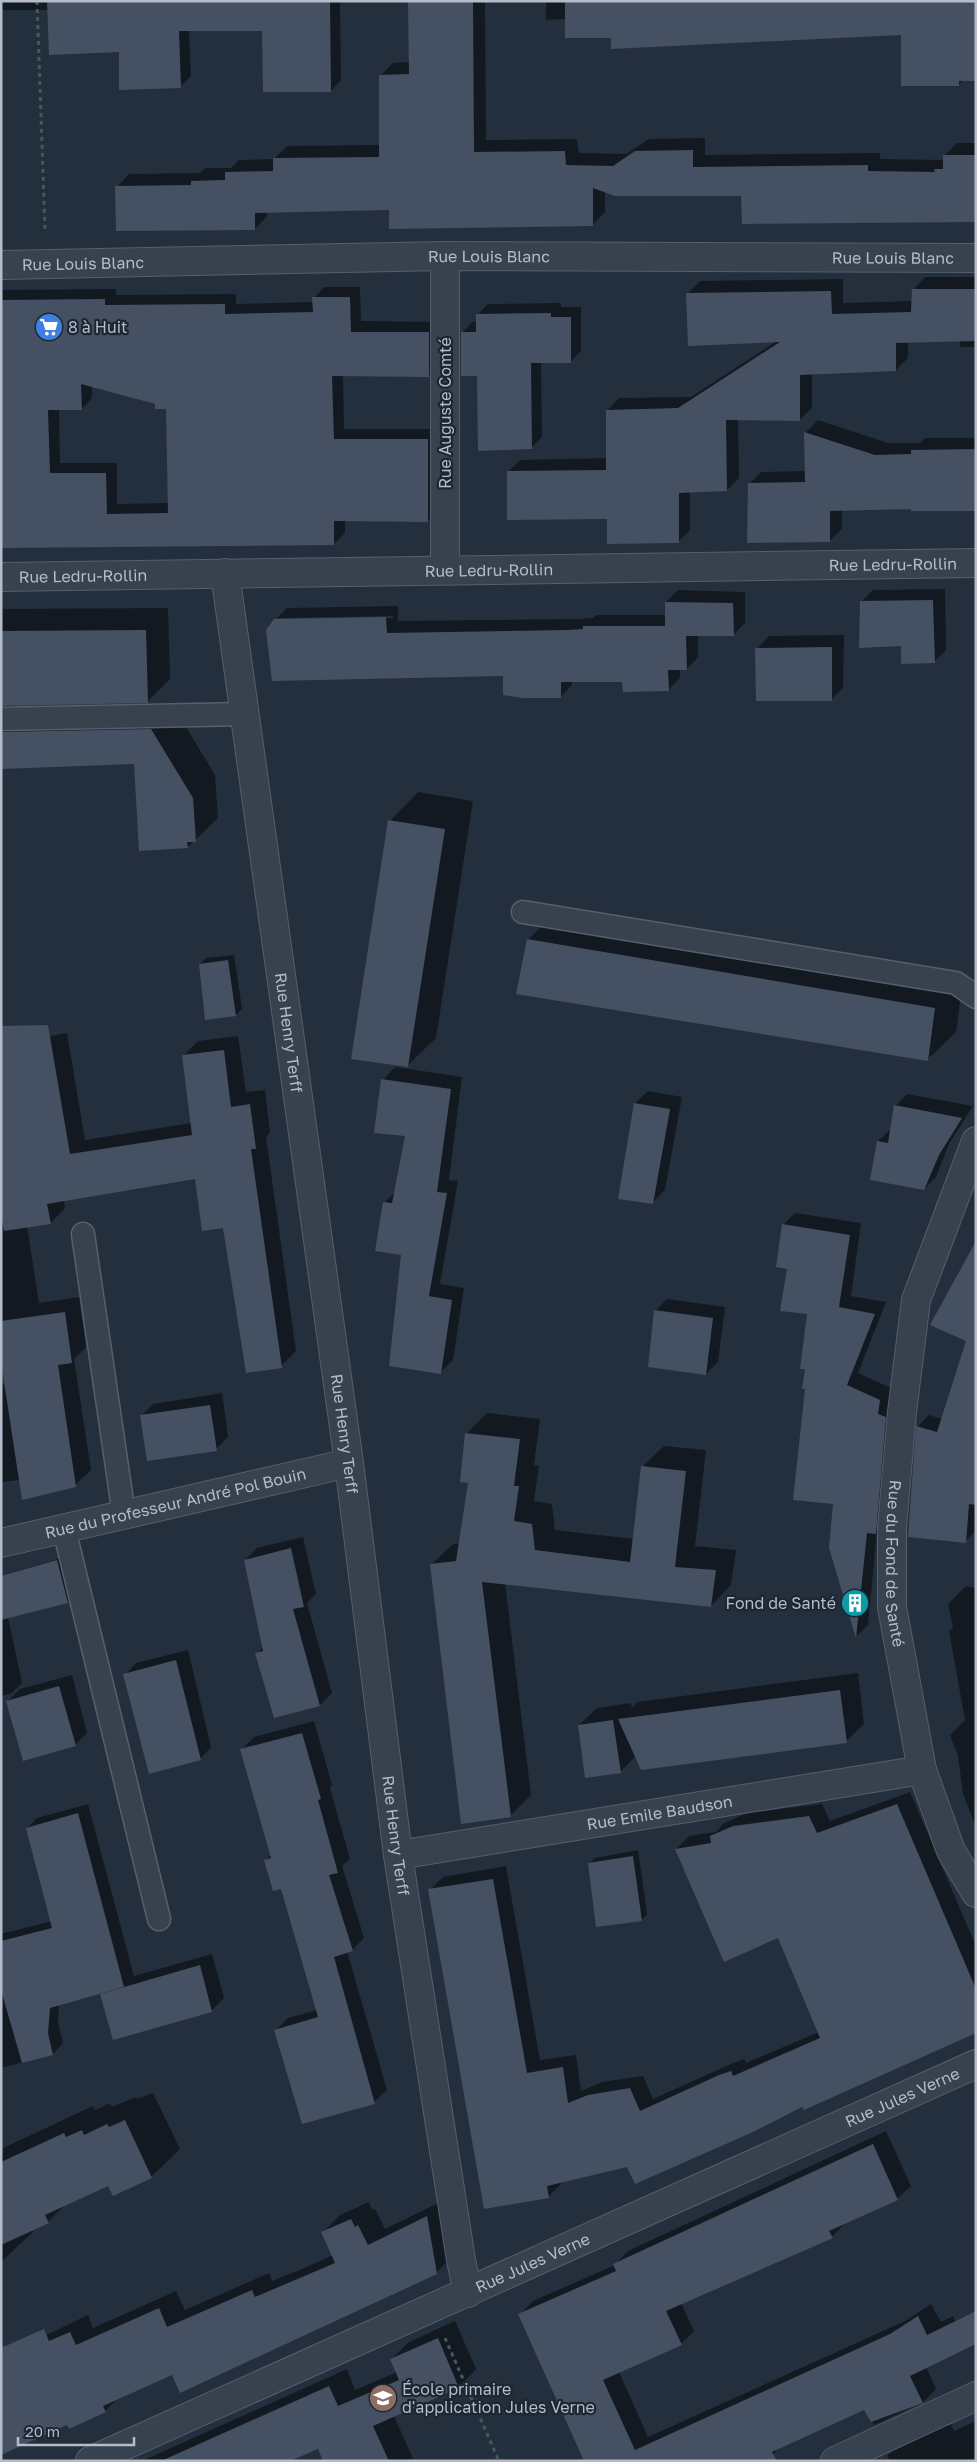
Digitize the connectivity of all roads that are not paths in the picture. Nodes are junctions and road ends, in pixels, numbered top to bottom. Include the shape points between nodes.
1 (445, 256) junction
2 (976, 258) edge
3 (1, 265) edge
4 (976, 563) edge
5 (445, 570) junction
6 (225, 573) junction
7 (1, 577) edge
8 (245, 714) junction
9 (1, 719) edge
10 (523, 912) dead end
11 (976, 996) edge
12 (976, 1141) edge
13 (83, 1234) dead end
14 (349, 1463) junction
15 (124, 1515) junction
16 (64, 1529) junction
17 (1, 1543) edge
18 (922, 1770) junction
19 (398, 1855) junction
20 (976, 1894) edge
21 (159, 1919) dead end
22 (976, 2064) edge
23 (468, 2293) junction
24 (976, 2396) edge
25 (90, 2461) edge
26 (835, 2461) edge

1 - 2 street, Rue Louis Blanc
1 - 3 street, Rue Louis Blanc
1 - 5 street, Rue Auguste Comté
4 - 5 street, Rue Ledru-Rollin
5 - 6 street, Rue Ledru-Rollin
6 - 7 street, Rue Ledru-Rollin
6 - 8 street, Rue Henry Terff
8 - 9 lane
8 - 14 street, Rue Henry Terff
10 - 11 lane via 956,983
12 - 18 street, Rue du Fond de Santé via 916,1300 892,1527 892,1607
13 - 15 lane
14 - 15 street, Rue du Professeur André Pol Bouin
14 - 19 street, Rue Henry Terff
15 - 16 street, Rue du Professeur André Pol Bouin
16 - 17 street, Rue du Professeur André Pol Bouin
16 - 21 lane
18 - 19 street, Rue Emile Baudson
18 - 20 street, Rue du Fond de Santé via 951,1851
19 - 23 street, Rue Henry Terff via 460,2260
22 - 23 street, Rue Jules Verne
23 - 25 street, Rue Jules Verne
24 - 26 street

